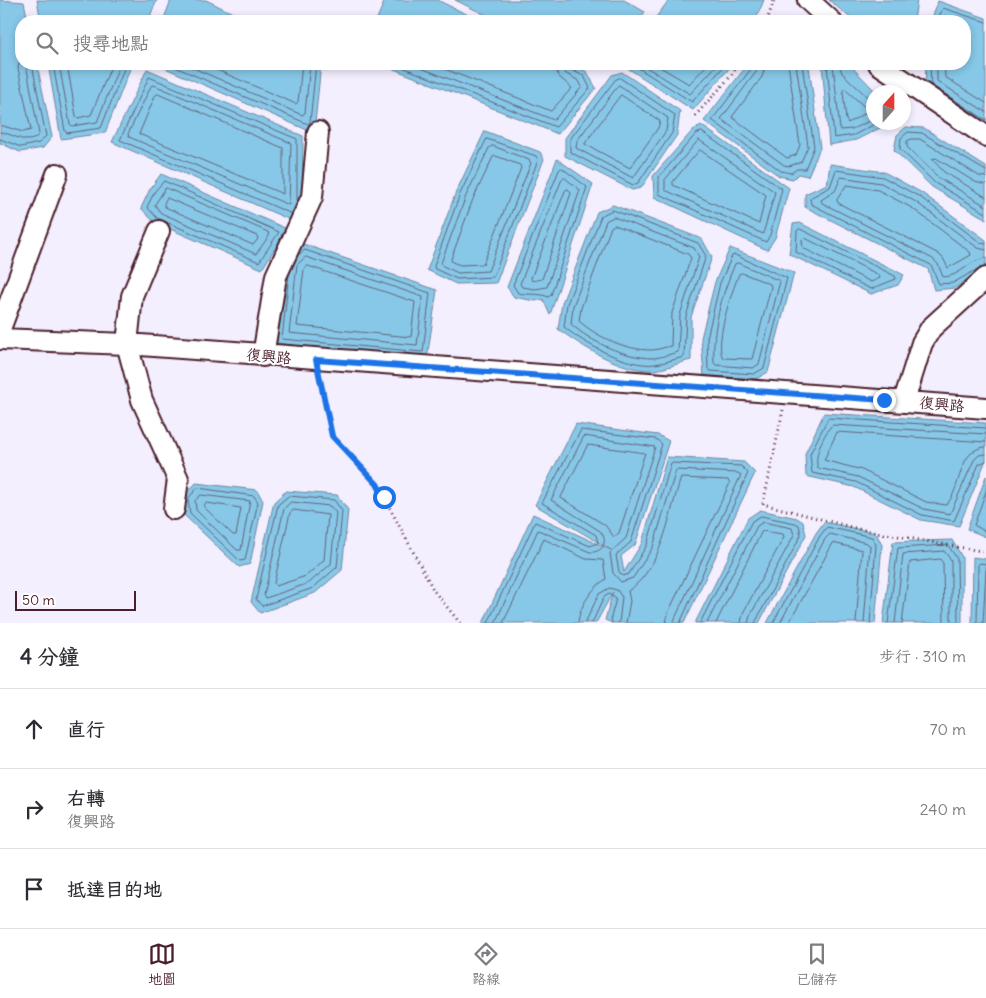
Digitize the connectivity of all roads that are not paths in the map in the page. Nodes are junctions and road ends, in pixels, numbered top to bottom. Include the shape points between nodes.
1 (808, 0) edge
2 (824, 15) edge
3 (888, 70) edge
4 (318, 132) dead end
5 (986, 136) edge
6 (57, 174) dead end
7 (158, 231) dead end
8 (986, 278) edge
9 (0, 329) edge
10 (0, 339) edge
11 (128, 344) junction
12 (263, 356) junction
13 (904, 401) junction
14 (986, 408) edge
15 (174, 509) dead end

1 - 2 street
3 - 5 street
4 - 12 street via 312,197 276,276
6 - 9 street
7 - 11 street via 132,296
8 - 13 street via 931,328 922,343
10 - 11 street, 復興路
11 - 12 street, 復興路
11 - 15 street via 142,400 178,479
12 - 13 street, 復興路
13 - 14 street, 復興路

